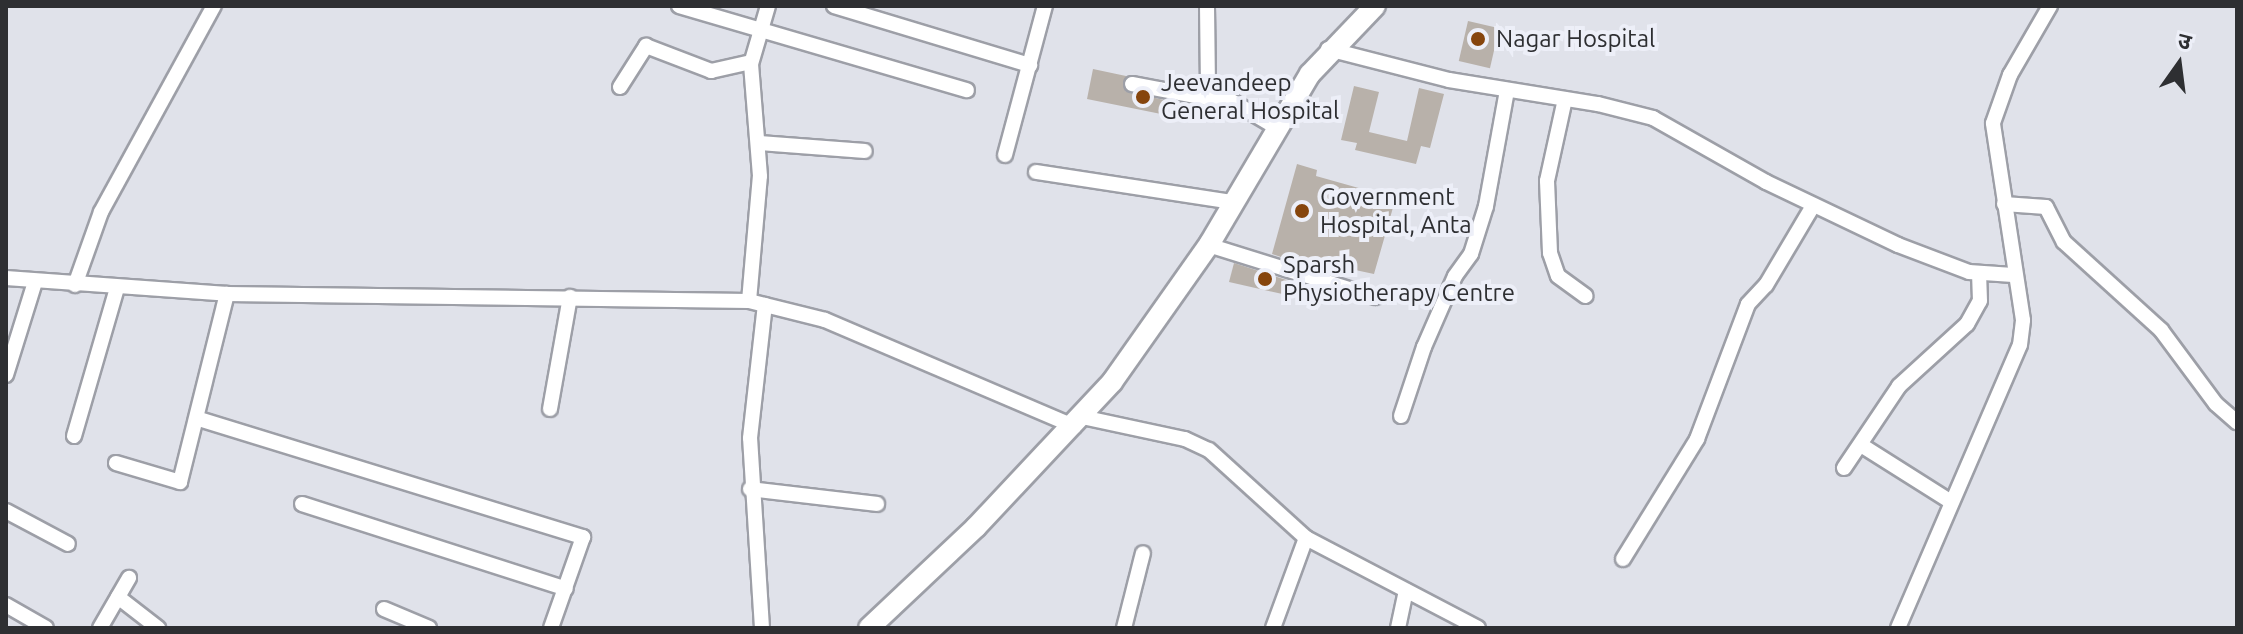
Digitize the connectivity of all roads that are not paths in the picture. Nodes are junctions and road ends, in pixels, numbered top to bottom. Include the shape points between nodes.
1 (214, 6) edge
2 (679, 6) edge
3 (768, 6) edge
4 (834, 6) edge
5 (1045, 6) edge
6 (1207, 6) edge
7 (1375, 6) edge
8 (2050, 6) edge
9 (759, 33) junction
10 (1328, 49) junction
11 (751, 62) junction
12 (1030, 65) junction
13 (1132, 84) dead end
14 (620, 87) dead end
15 (967, 90) dead end
16 (1507, 90) junction
17 (1565, 99) junction
18 (1224, 101) junction
19 (1277, 128) junction
20 (760, 143) junction
21 (865, 151) dead end
22 (1005, 155) dead end
23 (1036, 172) dead end
24 (1233, 202) junction
25 (2004, 204) junction
26 (1813, 206) junction
27 (1208, 245) junction
28 (1979, 274) junction
29 (2013, 275) junction
30 (6, 278) edge
31 (35, 282) junction
32 (75, 285) junction
33 (117, 288) junction
34 (227, 294) junction
35 (1586, 296) dead end
36 (570, 297) junction
37 (1375, 297) dead end
38 (749, 301) junction
39 (765, 305) junction
40 (6, 375) edge
41 (550, 409) dead end
42 (1401, 416) dead end
43 (199, 419) junction
44 (1078, 421) junction
45 (2237, 422) edge
46 (74, 436) dead end
47 (1861, 445) junction
48 (116, 463) dead end
49 (1844, 468) dead end
50 (750, 489) junction
51 (1951, 502) junction
52 (302, 504) dead end
53 (877, 504) dead end
54 (6, 511) edge
55 (1306, 538) junction
56 (68, 544) dead end
57 (1143, 553) dead end
58 (1623, 559) dead end
59 (129, 578) dead end
60 (566, 589) junction
61 (1406, 591) junction
62 (118, 597) junction
63 (6, 605) edge
64 (384, 609) dead end
65 (46, 628) edge
66 (100, 628) edge
67 (158, 628) edge
68 (429, 628) edge
69 (551, 628) edge
70 (762, 628) edge
71 (869, 628) edge
72 (1124, 628) edge
73 (1273, 628) edge
74 (1398, 628) edge
75 (1478, 628) edge
76 (1898, 628) edge

1 - 32 street via 101,212
2 - 9 street
3 - 9 street
4 - 12 street
5 - 12 street
6 - 18 street via 1206,81
7 - 10 main road
8 - 25 street via 1997,104 1992,136
9 - 11 street
9 - 15 street
10 - 16 street
10 - 19 main road
11 - 14 street via 711,71 646,46
11 - 20 street
12 - 22 street
13 - 18 street
16 - 17 street
16 - 42 street via 1486,206 1471,254 1455,276 1424,347
17 - 26 street via 1653,118
17 - 35 street via 1547,181 1550,253 1557,275
18 - 19 street
19 - 24 main road
20 - 21 street
20 - 38 street
23 - 24 street
24 - 27 main road
25 - 29 street
25 - 45 street via 2046,207 2064,242 2161,330 2216,404
26 - 28 street via 1933,260
26 - 58 street via 1766,285 1748,304 1697,439
27 - 37 street
27 - 44 main road via 1139,348
28 - 29 street
28 - 47 street via 1980,301 1967,324 1899,386
29 - 51 street via 2023,320 2020,345
30 - 31 street
31 - 32 street
31 - 40 street
32 - 33 street
33 - 34 street
33 - 46 street
34 - 36 street
34 - 43 street
36 - 38 street
36 - 41 street
38 - 39 street
39 - 44 street via 825,320
39 - 50 street via 750,406
43 - 48 street via 179,483
43 - 60 street via 583,537
44 - 55 street via 1185,439 1209,450
44 - 71 main road
47 - 49 street
47 - 51 street
50 - 53 street
50 - 70 street
51 - 76 street
52 - 60 street
54 - 56 street
55 - 61 street
55 - 73 street
57 - 72 street
59 - 62 street
60 - 69 street
61 - 74 street
61 - 75 street
62 - 66 street
62 - 67 street
63 - 65 street
64 - 68 street

